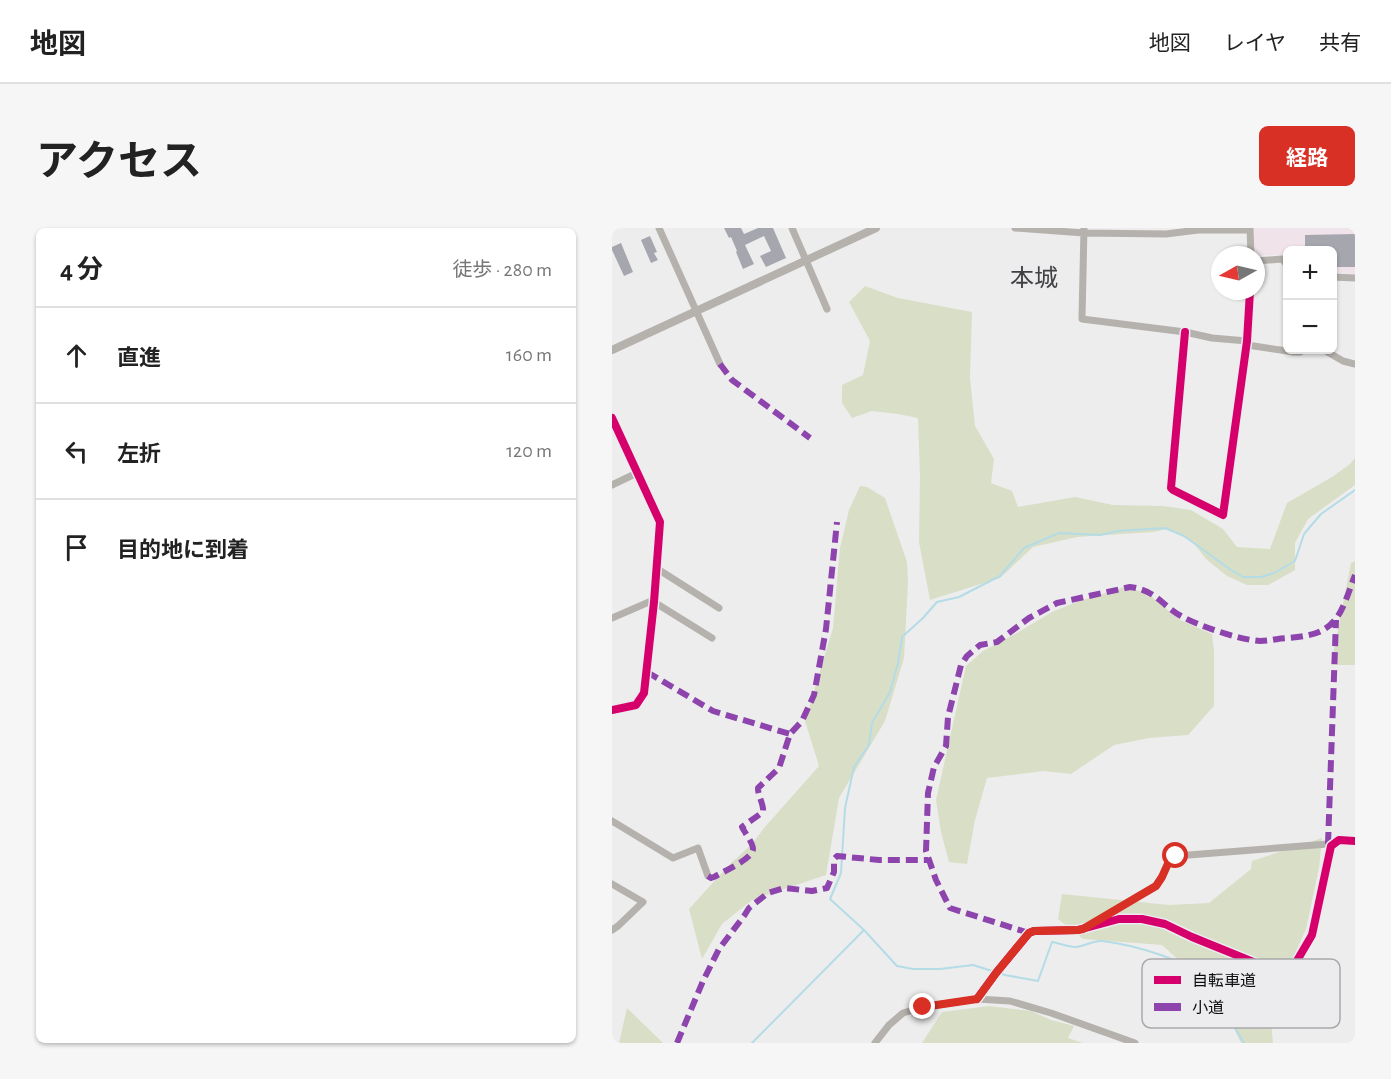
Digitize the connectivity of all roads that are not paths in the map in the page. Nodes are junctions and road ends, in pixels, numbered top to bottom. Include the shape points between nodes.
1 (659, 228) edge
2 (792, 228) edge
3 (876, 228) edge
4 (1016, 228) edge
5 (1250, 229) edge
6 (1084, 230) edge
7 (1251, 246) edge
8 (806, 260) junction
9 (1265, 260) edge
10 (1283, 260) edge
11 (1337, 277) edge
12 (1355, 278) edge
13 (1249, 300) edge
14 (827, 309) dead end
15 (696, 312) junction
16 (1185, 332) junction
17 (1247, 343) junction
18 (612, 350) edge
19 (1283, 350) edge
20 (1331, 354) edge
21 (720, 364) dead end
22 (1355, 364) edge
23 (612, 418) edge
24 (637, 473) junction
25 (612, 484) edge
26 (656, 568) junction
27 (654, 602) junction
28 (719, 608) dead end
29 (612, 618) edge
30 (712, 638) dead end
31 (613, 708) edge
32 (612, 821) edge
33 (1355, 841) edge
34 (1331, 846) junction
35 (708, 876) dead end
36 (612, 884) edge
37 (1083, 929) junction
38 (612, 930) edge
39 (1246, 959) edge
40 (1298, 959) edge
41 (977, 999) junction
42 (875, 1043) edge
43 (1136, 1043) edge

1 - 15 street
2 - 8 street
3 - 8 street
4 - 6 street
5 - 6 street via 1166,234
5 - 7 street
6 - 16 street via 1082,320
8 - 14 street
8 - 15 street
9 - 10 street
11 - 12 street
13 - 17 street
15 - 18 street
15 - 21 street
16 - 17 street
16 - 17 street via 1171,488 1223,515
17 - 19 street
20 - 22 street
23 - 24 street
24 - 25 street
24 - 26 street via 660,522
26 - 27 street
26 - 28 street
27 - 29 street
27 - 30 street
27 - 31 street via 644,693 636,705
32 - 35 street via 673,858 698,848
33 - 34 street via 1339,840
34 - 37 street via 1176,856 1170,859 1156,886
34 - 40 street via 1312,935
36 - 38 street via 643,902
37 - 39 street via 1119,919 1165,924
37 - 41 street via 1029,933
41 - 42 street via 903,1013
41 - 43 street via 1010,1001

